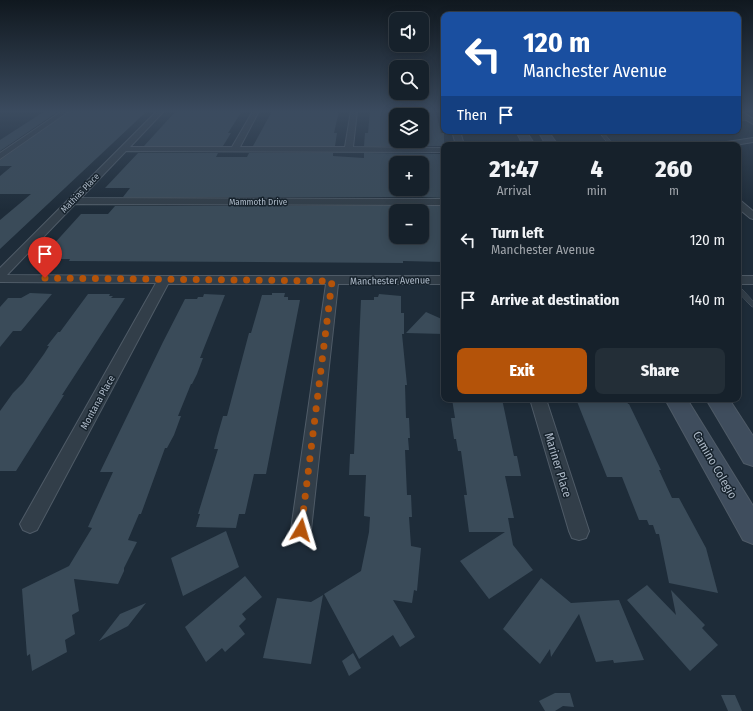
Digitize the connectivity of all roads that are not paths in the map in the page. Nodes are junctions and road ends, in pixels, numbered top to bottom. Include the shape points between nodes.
1 (18, 144) edge
2 (128, 144) edge
3 (237, 144) edge
4 (350, 144) edge
5 (123, 149) junction
6 (234, 150) junction
7 (349, 150) junction
8 (441, 150) edge
9 (0, 157) edge
10 (73, 201) junction
11 (441, 202) edge
12 (741, 206) edge
13 (753, 216) edge
14 (0, 276) edge
15 (164, 280) junction
16 (441, 280) edge
17 (741, 280) edge
18 (753, 280) edge
19 (332, 281) junction
20 (741, 291) edge
21 (753, 305) edge
22 (539, 402) edge
23 (678, 402) edge
24 (719, 402) edge
25 (753, 456) edge
26 (30, 524) dead end
27 (301, 530) dead end
28 (579, 531) dead end
29 (753, 531) edge

1 - 9 street
2 - 5 street, Mathias Place
3 - 6 street
4 - 7 street
5 - 6 street
5 - 10 street, Mathias Place
6 - 7 street
7 - 8 street
10 - 11 street, Mammoth Drive
10 - 14 street, Mathias Place
12 - 13 street
14 - 15 street, Manchester Avenue
15 - 19 street, Manchester Avenue
15 - 26 street, Montana Place
16 - 19 street, Manchester Avenue
17 - 18 street
19 - 27 street
20 - 21 lane
22 - 28 street, Mariner Place
23 - 29 street, Camino Colegio
24 - 25 street

